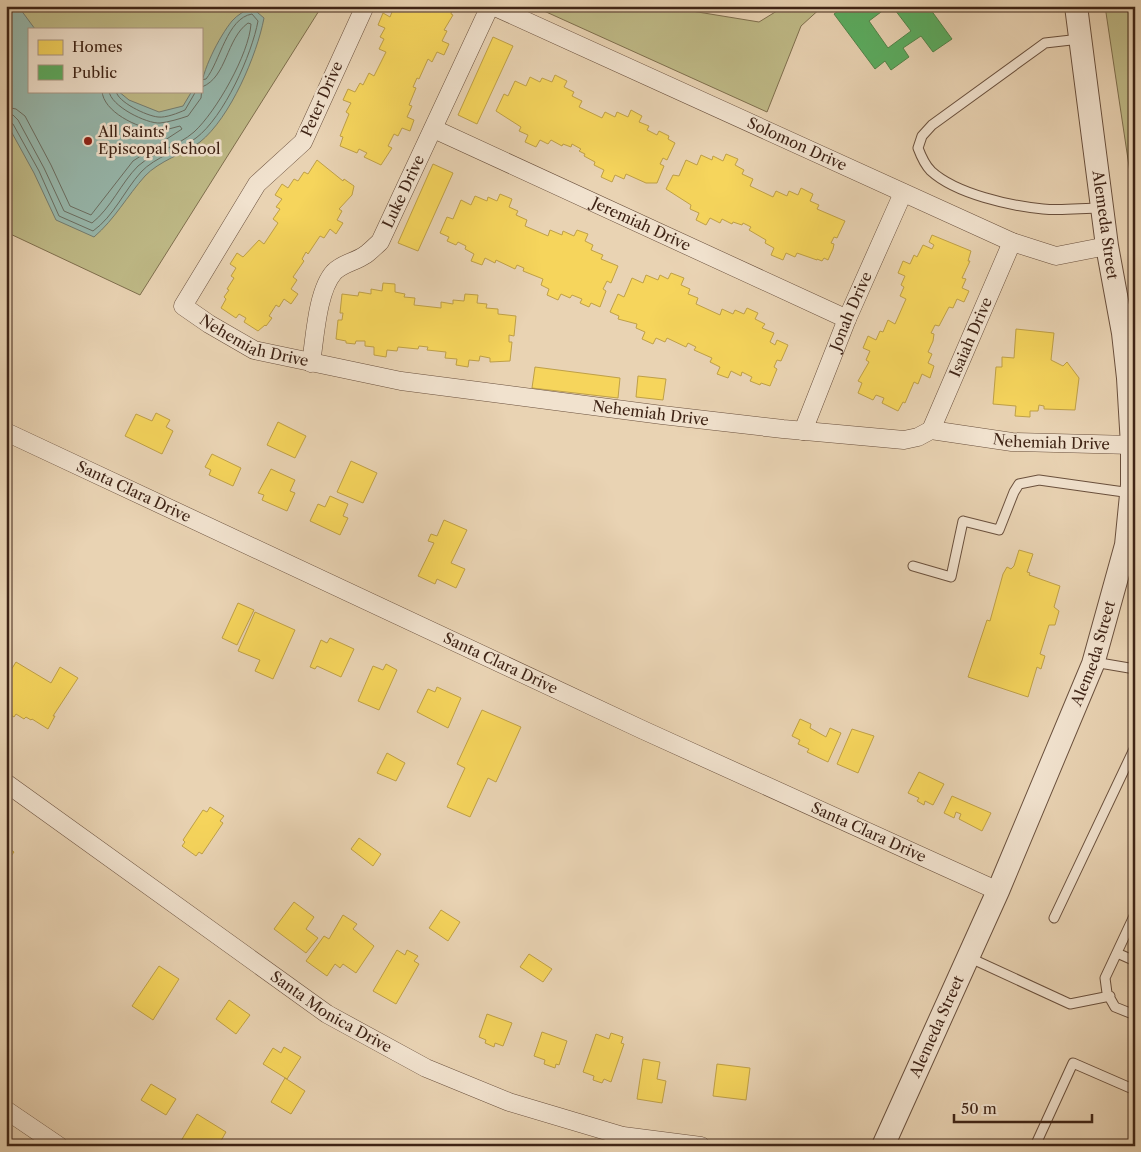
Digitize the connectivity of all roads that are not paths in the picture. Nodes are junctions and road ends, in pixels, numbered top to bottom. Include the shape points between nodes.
1 (366, 6) edge
2 (492, 6) edge
3 (1076, 6) edge
4 (1080, 40) junction
5 (434, 129) junction
6 (903, 193) junction
7 (1102, 208) junction
8 (1012, 242) junction
9 (1107, 246) junction
10 (183, 306) joint
11 (847, 319) junction
12 (311, 363) junction
13 (931, 430) junction
14 (804, 431) junction
15 (6, 432) edge
16 (1134, 445) edge
17 (1131, 493) junction
18 (913, 566) dead end
19 (1094, 662) junction
20 (1135, 669) edge
21 (1135, 747) edge
22 (6, 782) edge
23 (998, 891) junction
24 (1135, 914) edge
25 (1054, 918) dead end
26 (1117, 952) junction
27 (968, 957) junction
28 (1135, 961) edge
29 (1110, 996) junction
30 (1135, 1015) edge
31 (1135, 1090) edge
32 (6, 1110) edge
33 (59, 1146) edge
34 (701, 1146) edge
35 (883, 1146) edge
36 (1035, 1146) edge

1 - 10 street, Peter Drive via 303,142 257,184
2 - 5 street, Luke Drive
2 - 6 street, Solomon Drive
3 - 4 street, Alemeda Street
4 - 7 street, Alemeda Street
4 - 7 lane via 1045,43 932,125 922,136 918,148 931,171 950,184 982,196 1044,209
5 - 11 street, Jeremiah Drive
5 - 12 street, Luke Drive via 380,242 365,256 334,273 329,282 322,300
6 - 8 street, Solomon Drive
6 - 11 street, Jonah Drive
7 - 9 street, Alemeda Street
8 - 9 street, Solomon Drive via 1056,256
8 - 13 street, Isaiah Drive
9 - 16 street, Alemeda Street via 1123,333
10 - 12 street, Nehemiah Drive via 254,350
11 - 14 street, Jonah Drive
12 - 14 street, Nehemiah Drive via 401,381
13 - 14 street, Nehemiah Drive via 904,440
13 - 16 street, Nehemiah Drive via 1012,442
15 - 23 street, Santa Clara Drive via 643,730
16 - 17 street, Alemeda Street
17 - 18 lane via 1039,480 1019,484 999,530 963,521 951,577
17 - 19 street, Alemeda Street via 1126,545
19 - 20 lane
19 - 23 street, Alemeda Street
21 - 25 lane
22 - 34 street, Santa Monica Drive via 327,1014 426,1068 509,1102 623,1136
23 - 27 street, Alemeda Street
24 - 26 lane
26 - 28 lane
26 - 29 lane via 1105,978
27 - 29 lane via 1070,1004
27 - 35 street, Alemeda Street
29 - 30 lane via 1115,1007
31 - 36 lane via 1073,1063
32 - 33 street

